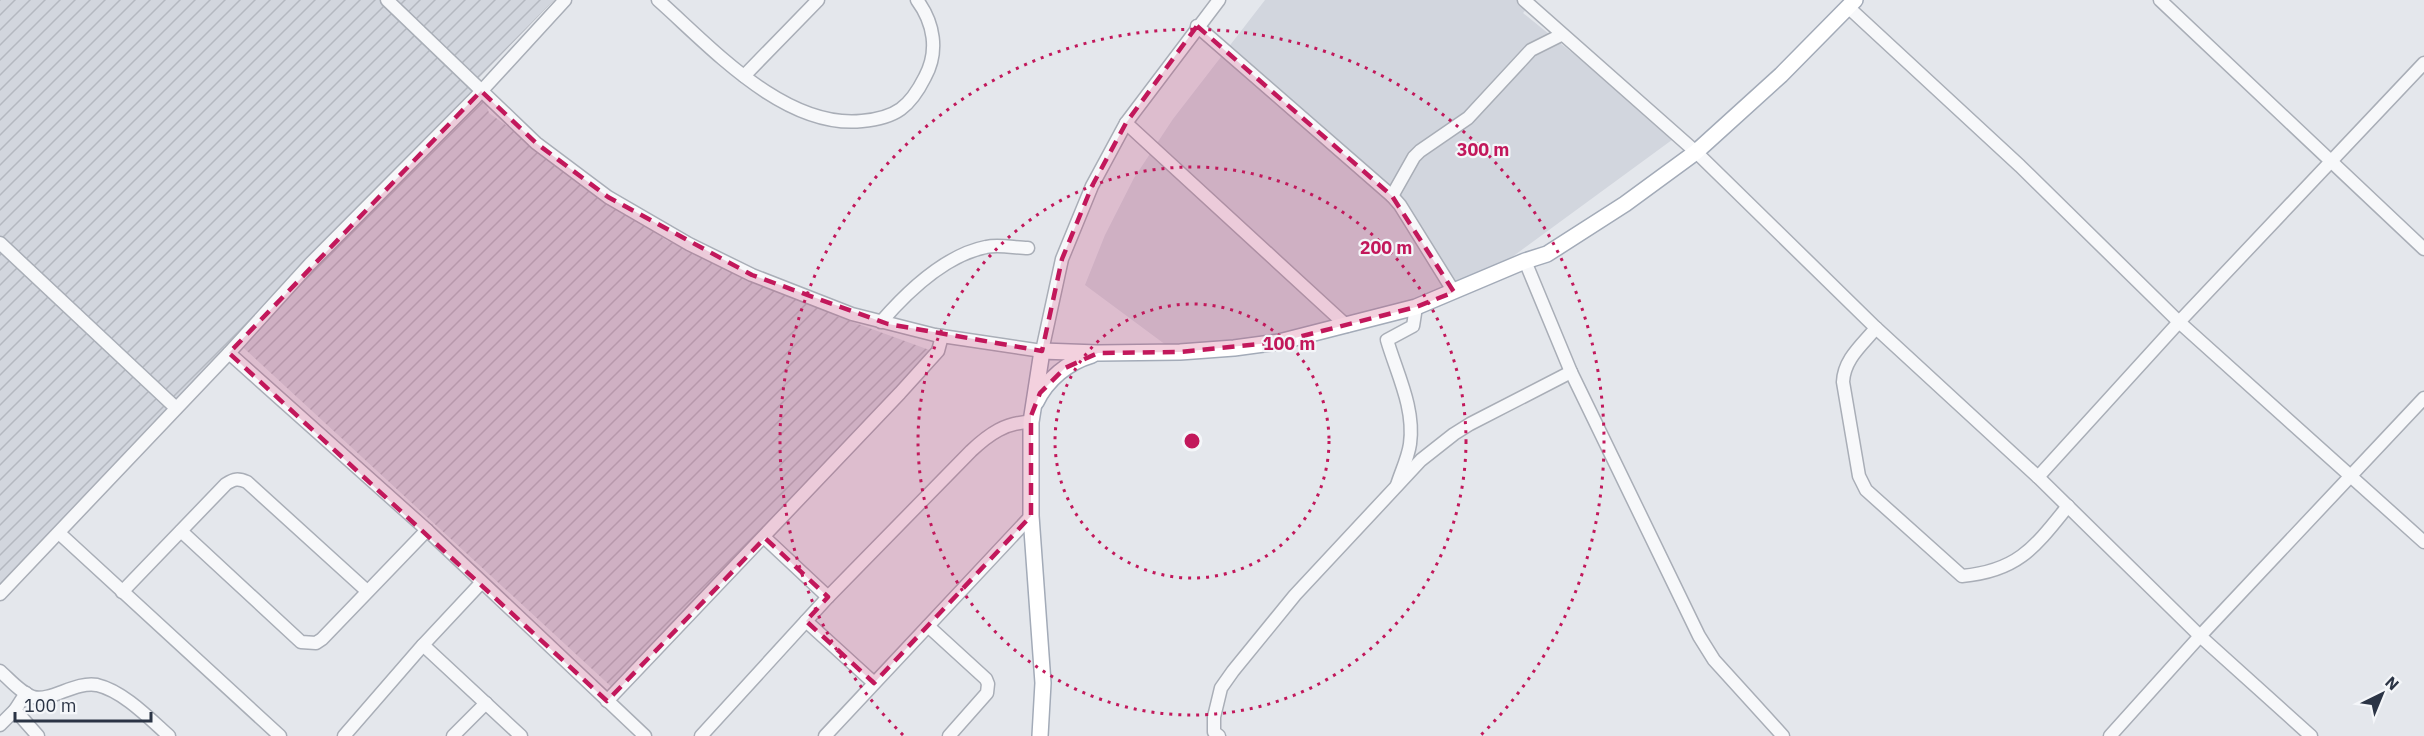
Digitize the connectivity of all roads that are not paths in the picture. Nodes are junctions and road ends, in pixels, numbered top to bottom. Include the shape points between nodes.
1 (387, 0) edge
2 (565, 0) edge
3 (658, 0) edge
4 (818, 0) edge
5 (917, 0) edge
6 (1219, 0) edge
7 (1524, 0) edge
8 (2160, 0) edge
9 (1851, 4) edge
10 (1197, 26) junction
11 (1561, 35) junction
12 (2424, 63) edge
13 (744, 76) junction
14 (481, 91) junction
15 (1125, 123) junction
16 (1696, 152) junction
17 (2330, 160) junction
18 (1392, 196) junction
19 (0, 243) edge
20 (1028, 248) dead end
21 (2424, 249) edge
22 (1526, 261) junction
23 (1454, 292) junction
24 (1416, 307) junction
25 (882, 322) junction
26 (2179, 322) junction
27 (1347, 326) junction
28 (1876, 328) junction
29 (942, 336) junction
30 (1042, 351) junction
31 (229, 353) junction
32 (1098, 353) junction
33 (1570, 372) junction
34 (2424, 398) edge
35 (177, 408) junction
36 (1031, 419) junction
37 (2351, 475) junction
38 (2038, 477) junction
39 (1397, 487) junction
40 (2068, 506) junction
41 (1031, 516) junction
42 (427, 530) junction
43 (181, 531) junction
44 (59, 532) junction
45 (765, 538) junction
46 (2424, 542) edge
47 (481, 583) junction
48 (367, 591) junction
49 (122, 592) junction
50 (0, 594) edge
51 (828, 597) junction
52 (806, 621) junction
53 (928, 626) junction
54 (2200, 636) junction
55 (423, 645) junction
56 (0, 670) edge
57 (874, 683) junction
58 (26, 693) junction
59 (607, 701) junction
60 (486, 703) junction
61 (15, 710) junction
62 (0, 725) edge
63 (1215, 735) edge
64 (38, 736) edge
65 (169, 736) edge
66 (280, 736) edge
67 (344, 736) edge
68 (453, 736) edge
69 (520, 736) edge
70 (645, 736) edge
71 (701, 736) edge
72 (825, 736) edge
73 (949, 736) edge
74 (1040, 736) edge
75 (1783, 736) edge
76 (2110, 736) edge
77 (2311, 736) edge

1 - 14 street
2 - 14 street
3 - 13 street
4 - 13 street
5 - 13 street via 933,32 933,52 916,95 902,110 878,120 836,121 798,109
6 - 10 street
7 - 11 street
8 - 17 street
9 - 16 main road
9 - 26 street
10 - 15 street
10 - 18 street
11 - 16 street
11 - 18 street via 1531,51 1468,118 1420,151
12 - 17 street
14 - 25 street via 536,144 643,219 752,275 820,303
14 - 31 street via 310,264
15 - 27 street
15 - 30 street via 1092,186 1062,259
16 - 22 main road via 1586,231 1547,254
16 - 28 street
17 - 21 street
17 - 26 street
18 - 23 street
19 - 35 street
20 - 25 street via 987,247 942,264 897,303
22 - 23 main road
22 - 33 street
23 - 24 main road
24 - 27 main road
24 - 39 street via 1413,326 1387,340 1411,420 1410,445
25 - 29 street
26 - 37 street
26 - 38 street
27 - 32 main road via 1234,348
28 - 38 street
28 - 40 street via 1846,362 1843,371 1859,476 1866,490 1962,576 1989,574 2021,559
29 - 30 street
29 - 45 street via 938,351
30 - 32 main road
30 - 36 main road
31 - 35 street
31 - 42 street
32 - 36 main road via 1056,375 1040,393
33 - 39 street via 1454,434 1421,460
33 - 75 street via 1699,636 1714,660
34 - 37 street
35 - 44 street
36 - 41 main road
36 - 51 street via 1012,423 986,438
37 - 46 street
37 - 54 street
38 - 40 street
39 - 63 street via 1295,595 1233,671 1221,688 1214,717
40 - 54 street
41 - 53 street
41 - 74 main road via 1043,683
42 - 47 street
42 - 48 street
43 - 48 street via 226,484 240,478
43 - 48 street via 301,642 316,643 322,639
43 - 49 street
44 - 49 street
44 - 50 street
45 - 51 street
45 - 59 street
47 - 55 street
47 - 59 street
49 - 66 street
51 - 52 street
52 - 57 street
52 - 71 street
53 - 57 street
53 - 73 street via 988,684 987,693
54 - 76 street
54 - 77 street
55 - 60 street
55 - 67 street
56 - 58 street
57 - 72 street
58 - 61 street
58 - 65 street via 41,698 82,685 96,685 123,698
59 - 70 street
60 - 68 street
60 - 69 street
61 - 62 street
61 - 64 street

